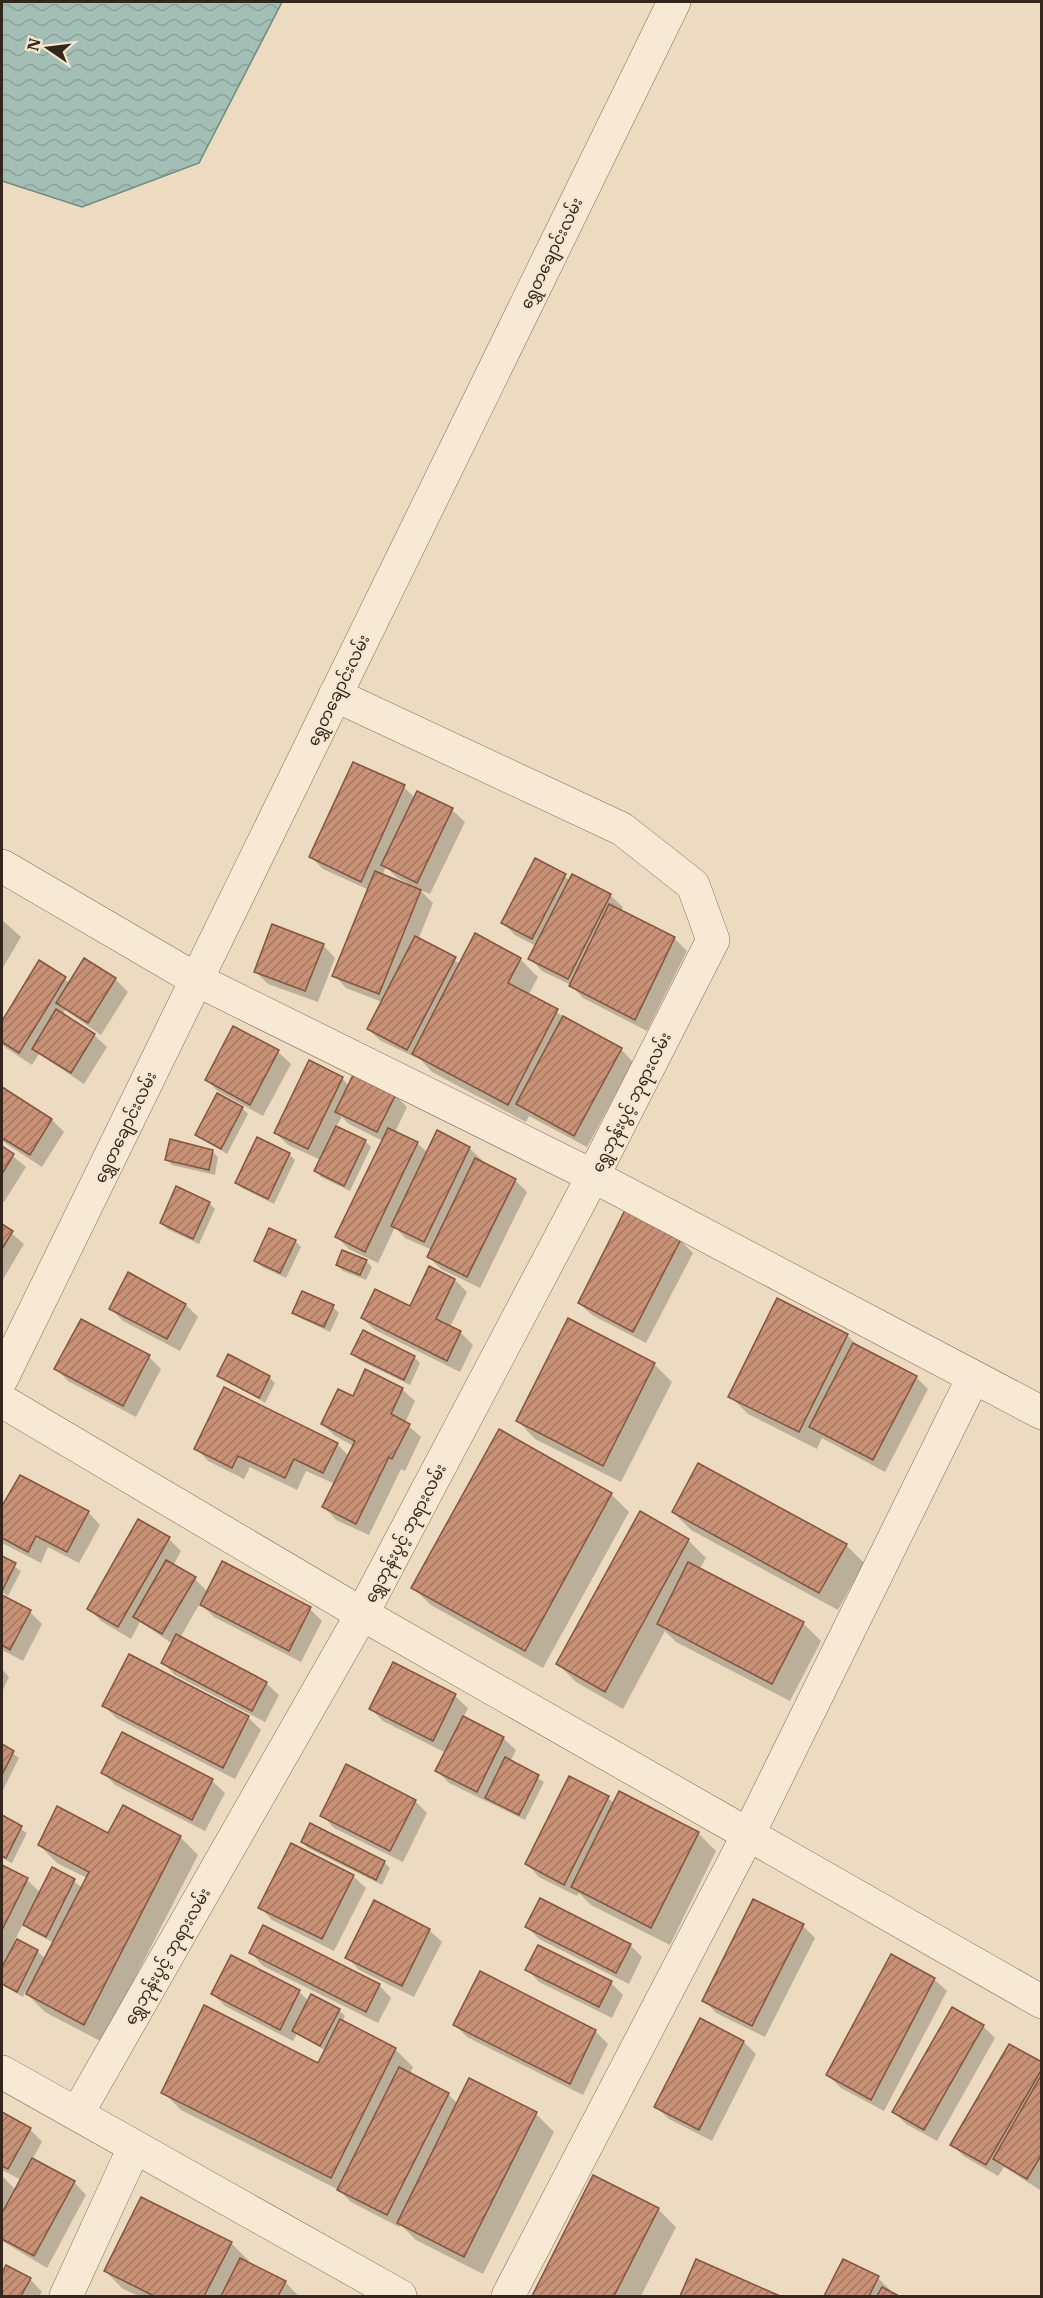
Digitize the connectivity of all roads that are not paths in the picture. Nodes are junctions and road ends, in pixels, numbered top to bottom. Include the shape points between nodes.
1 (674, 2) edge
2 (335, 695) junction
3 (2, 866) edge
4 (197, 981) junction
5 (593, 1176) junction
6 (2, 1378) edge
7 (973, 1378) junction
8 (2, 1401) edge
9 (1041, 1413) edge
10 (362, 1614) junction
11 (749, 1833) junction
12 (1041, 2002) edge
13 (2, 2072) edge
14 (77, 2114) junction
15 (134, 2148) junction
16 (66, 2296) edge
17 (400, 2296) edge
18 (508, 2296) edge

1 - 2 street, ရွှေတချောင်းလမ်း
2 - 4 street, ရွှေတချောင်းလမ်း
2 - 5 street, ရွှေဘုန်းပွင့် ဘုရားလမ်း via 622,828 693,885 713,940
3 - 4 street
4 - 5 street
4 - 6 street, ရွှေတချောင်းလမ်း
5 - 7 street
5 - 10 street, ရွှေဘုန်းပွင့် ဘုရားလမ်း
7 - 9 street
7 - 11 street
8 - 10 street
10 - 11 street
10 - 14 street, ရွှေဘုန်းပွင့် ဘုရားလမ်း
11 - 12 street
11 - 18 street
13 - 14 street
14 - 15 street
15 - 16 street
15 - 17 street

